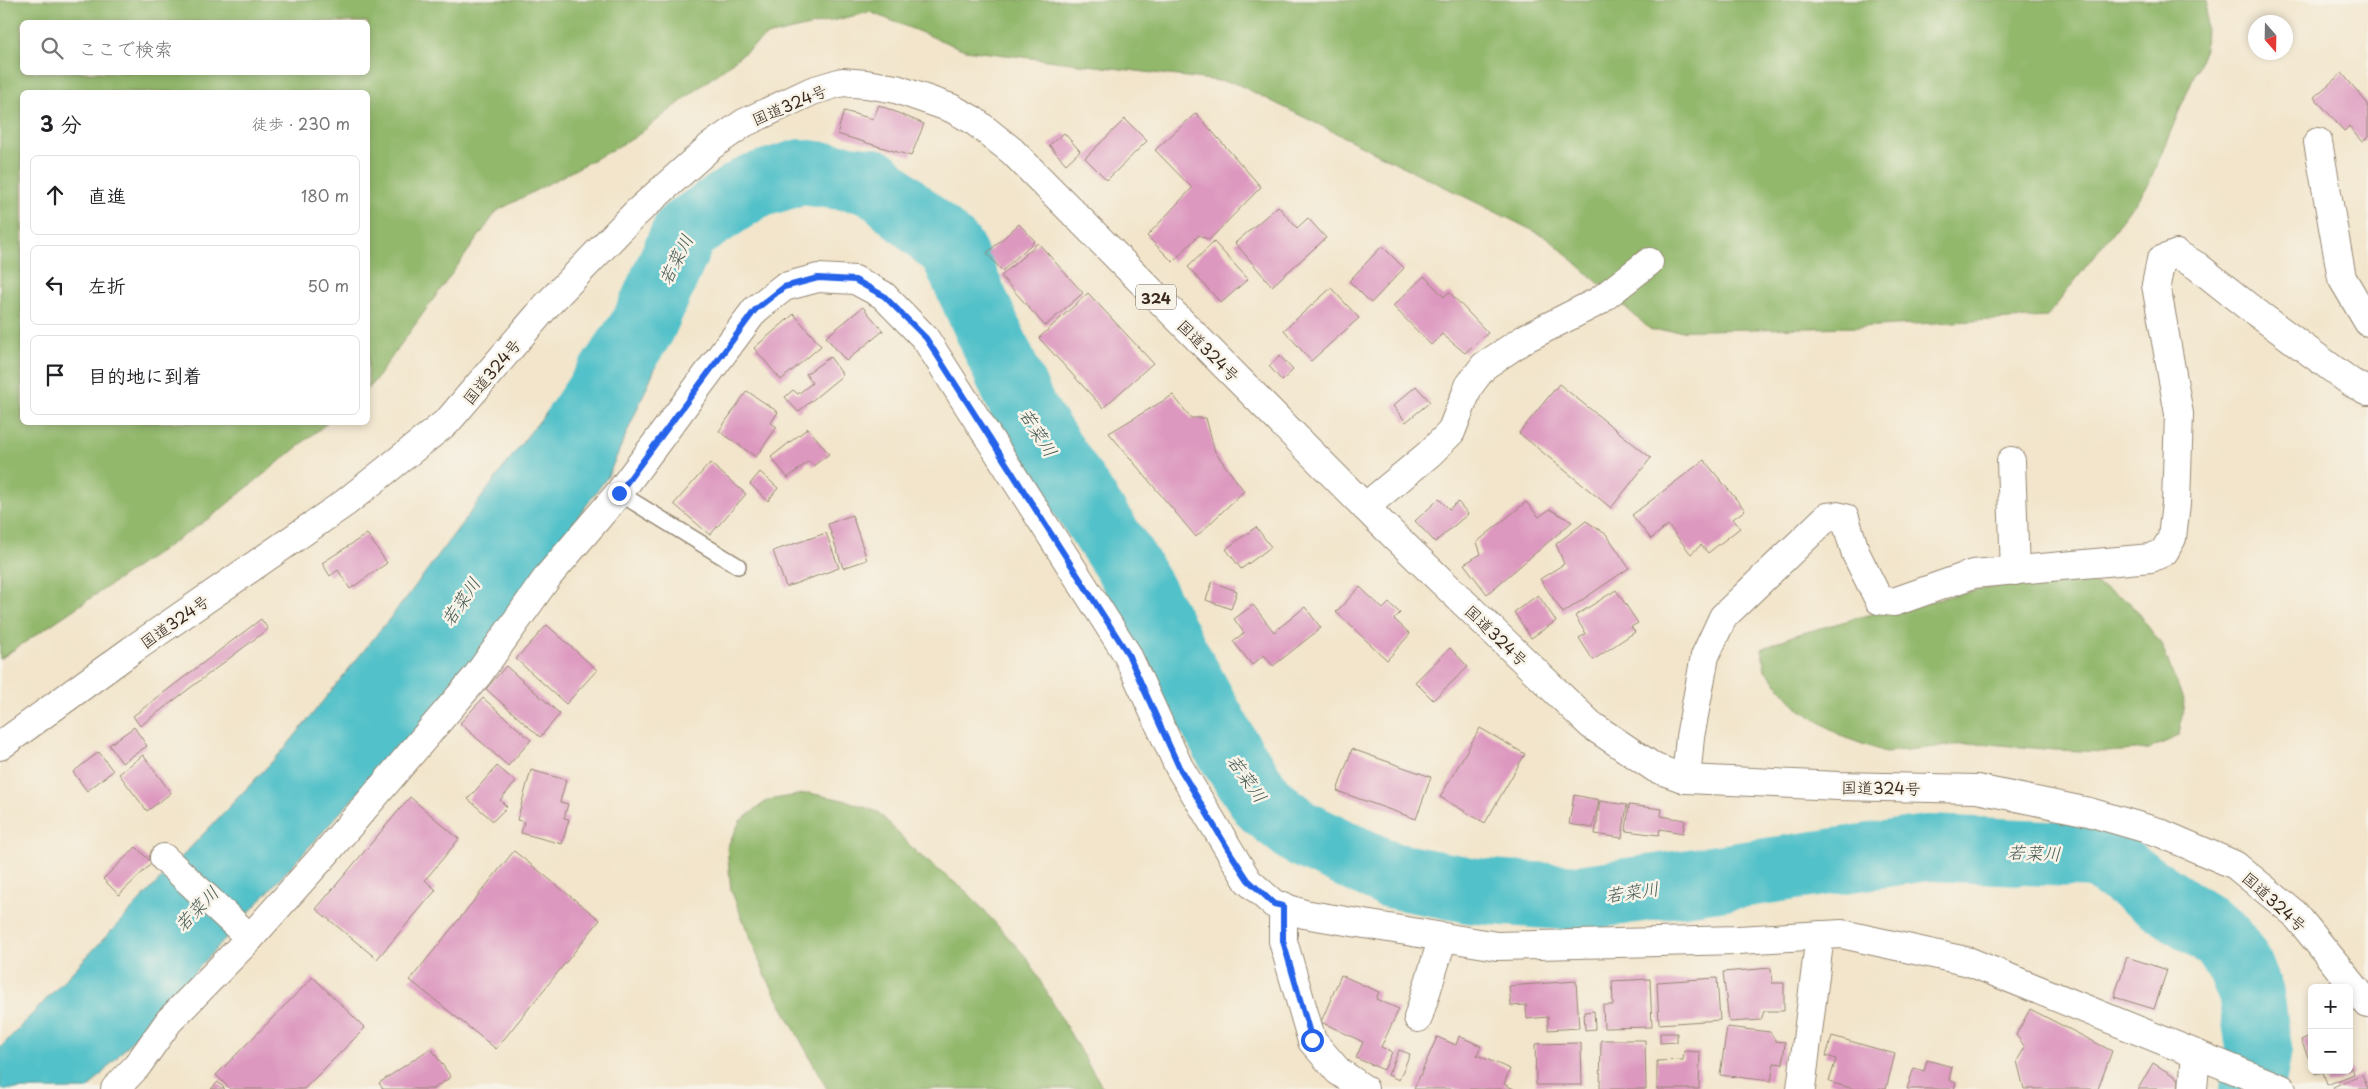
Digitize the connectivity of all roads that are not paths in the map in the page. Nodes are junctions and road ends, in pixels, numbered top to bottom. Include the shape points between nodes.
1 (2318, 142) dead end
2 (1649, 262) dead end
3 (2368, 322) edge
4 (2368, 391) edge
5 (2010, 461) dead end
6 (619, 493) junction
7 (1365, 507) junction
8 (738, 566) dead end
9 (2015, 571) junction
10 (0, 746) edge
11 (1686, 779) junction
12 (164, 858) dead end
13 (1283, 906) junction
14 (244, 933) junction
15 (1820, 935) junction
16 (1443, 936) junction
17 (2368, 1004) edge
18 (1418, 1018) dead end
19 (2202, 1056) junction
20 (115, 1089) edge
21 (1364, 1089) edge
22 (1801, 1089) edge
23 (2193, 1089) edge
24 (2282, 1089) edge

1 - 3 main road via 2342,278
2 - 7 main road via 1599,301 1526,338 1484,366 1469,386 1451,432
4 - 9 main road via 2352,383 2197,266 2177,254 2161,260 2156,285 2179,414 2172,538 2164,552 2151,558
5 - 9 main road
6 - 8 lane
6 - 13 main road via 755,310 784,287 818,278 855,280 884,296 926,338 1128,654 1179,767 1248,880 1274,904
6 - 14 main road via 549,575 477,676 325,854
7 - 10 main road, 国道324号 / 324 via 1012,151 973,120 951,108 896,89 842,82 786,102 744,123 711,146 635,214 547,305 448,421 346,503 132,650
7 - 11 main road, 国道324号 / 324 via 1591,725 1655,768
9 - 11 main road via 1973,574 1894,602 1885,602 1879,600 1856,554 1845,518 1827,517 1723,617 1705,656
11 - 17 main road, 国道324号 / 324 via 1977,788 2089,812 2158,832 2235,865 2295,914
12 - 14 main road
13 - 16 main road via 1304,914
13 - 21 main road via 1283,941 1312,1040 1338,1071
14 - 20 main road
15 - 16 main road via 1497,946
15 - 19 main road via 1842,934 1970,962
15 - 22 main road
16 - 18 main road
19 - 23 main road
19 - 24 main road

